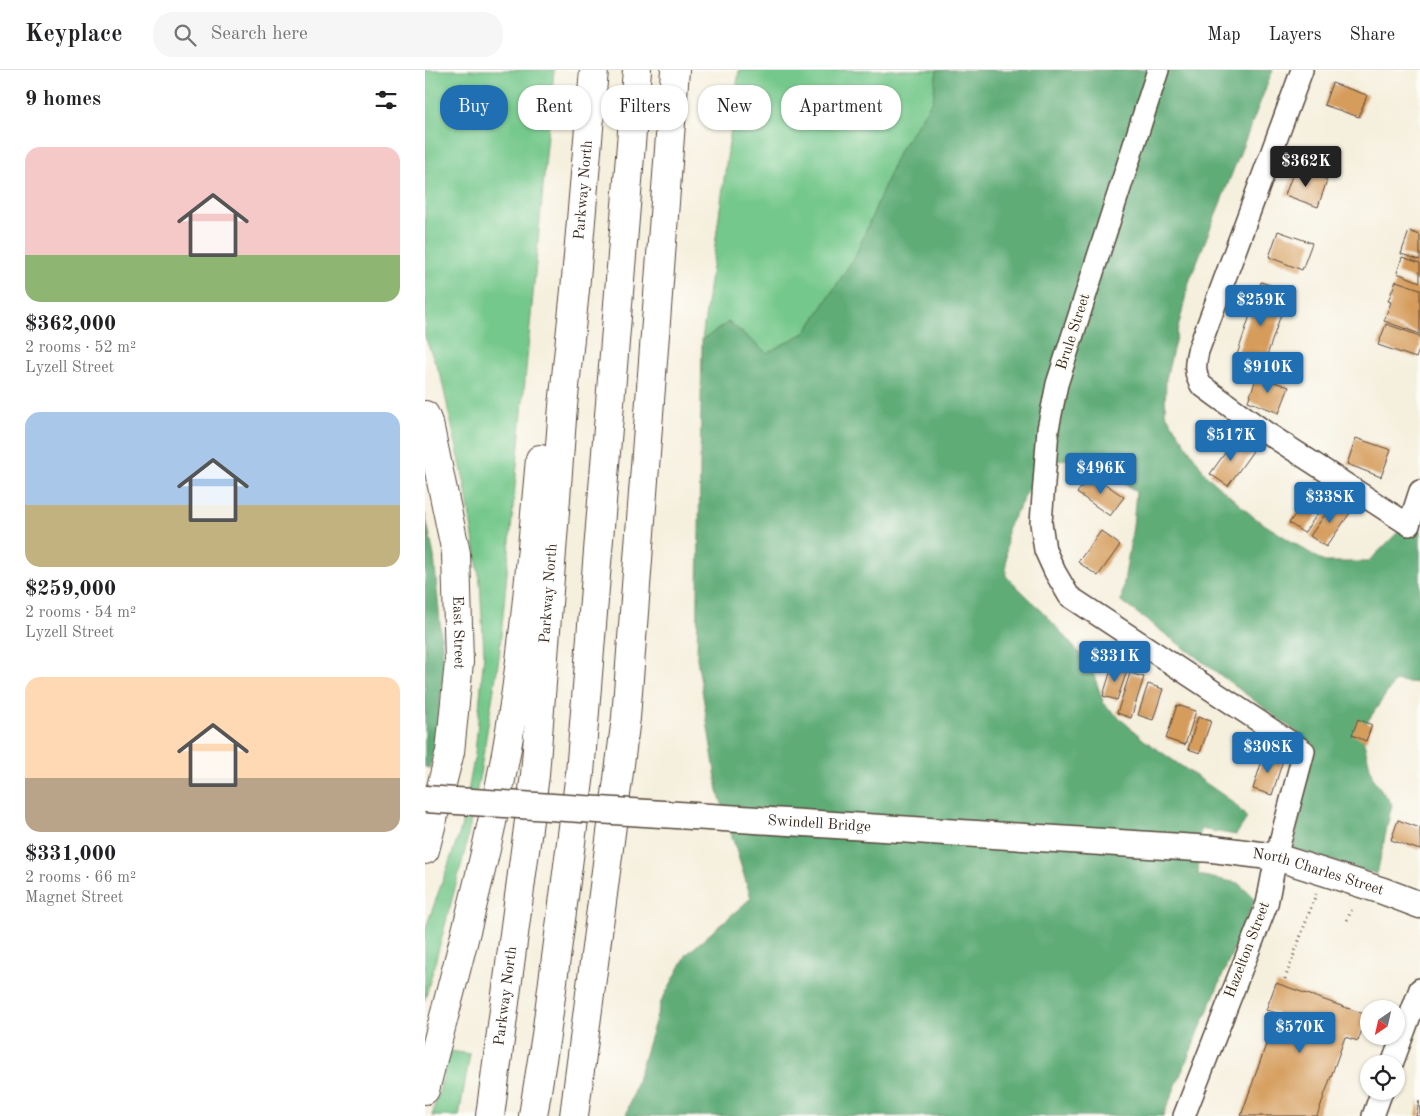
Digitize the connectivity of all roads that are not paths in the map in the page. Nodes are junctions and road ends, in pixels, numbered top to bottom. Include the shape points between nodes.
1 (593, 70) edge
2 (637, 70) edge
3 (675, 70) edge
4 (1158, 70) edge
5 (1302, 70) edge
6 (563, 406) junction
7 (425, 415) edge
8 (1420, 491) edge
9 (1303, 751) joint
10 (425, 799) edge
11 (1213, 849) joint
12 (425, 850) edge
13 (1276, 857) junction
14 (1420, 905) edge
15 (1420, 988) edge
16 (1396, 1055) edge
17 (425, 1090) edge
18 (1379, 1100) edge
19 (490, 1116) edge
20 (533, 1116) edge
21 (574, 1116) edge
22 (1184, 1116) edge
23 (1373, 1116) edge

1 - 6 main road, Parkway North
2 - 20 main road via 580,773
3 - 21 main road via 626,718
4 - 9 street, Brule Street via 1057,384 1049,429 1041,523 1045,550 1069,596
5 - 8 street via 1198,352 1197,379 1264,430 1409,525
6 - 17 main road via 541,443 524,637 507,748 484,861
6 - 19 main road, Parkway North via 535,775
7 - 12 main road, East Street via 457,553 459,662 450,752
9 - 13 street, Hazelton Street
10 - 11 street, Swindell Bridge, bridge
11 - 13 street, North Charles Street
13 - 14 street, North Charles Street
13 - 22 street, Hazelton Street via 1267,904
15 - 16 street
18 - 23 street

